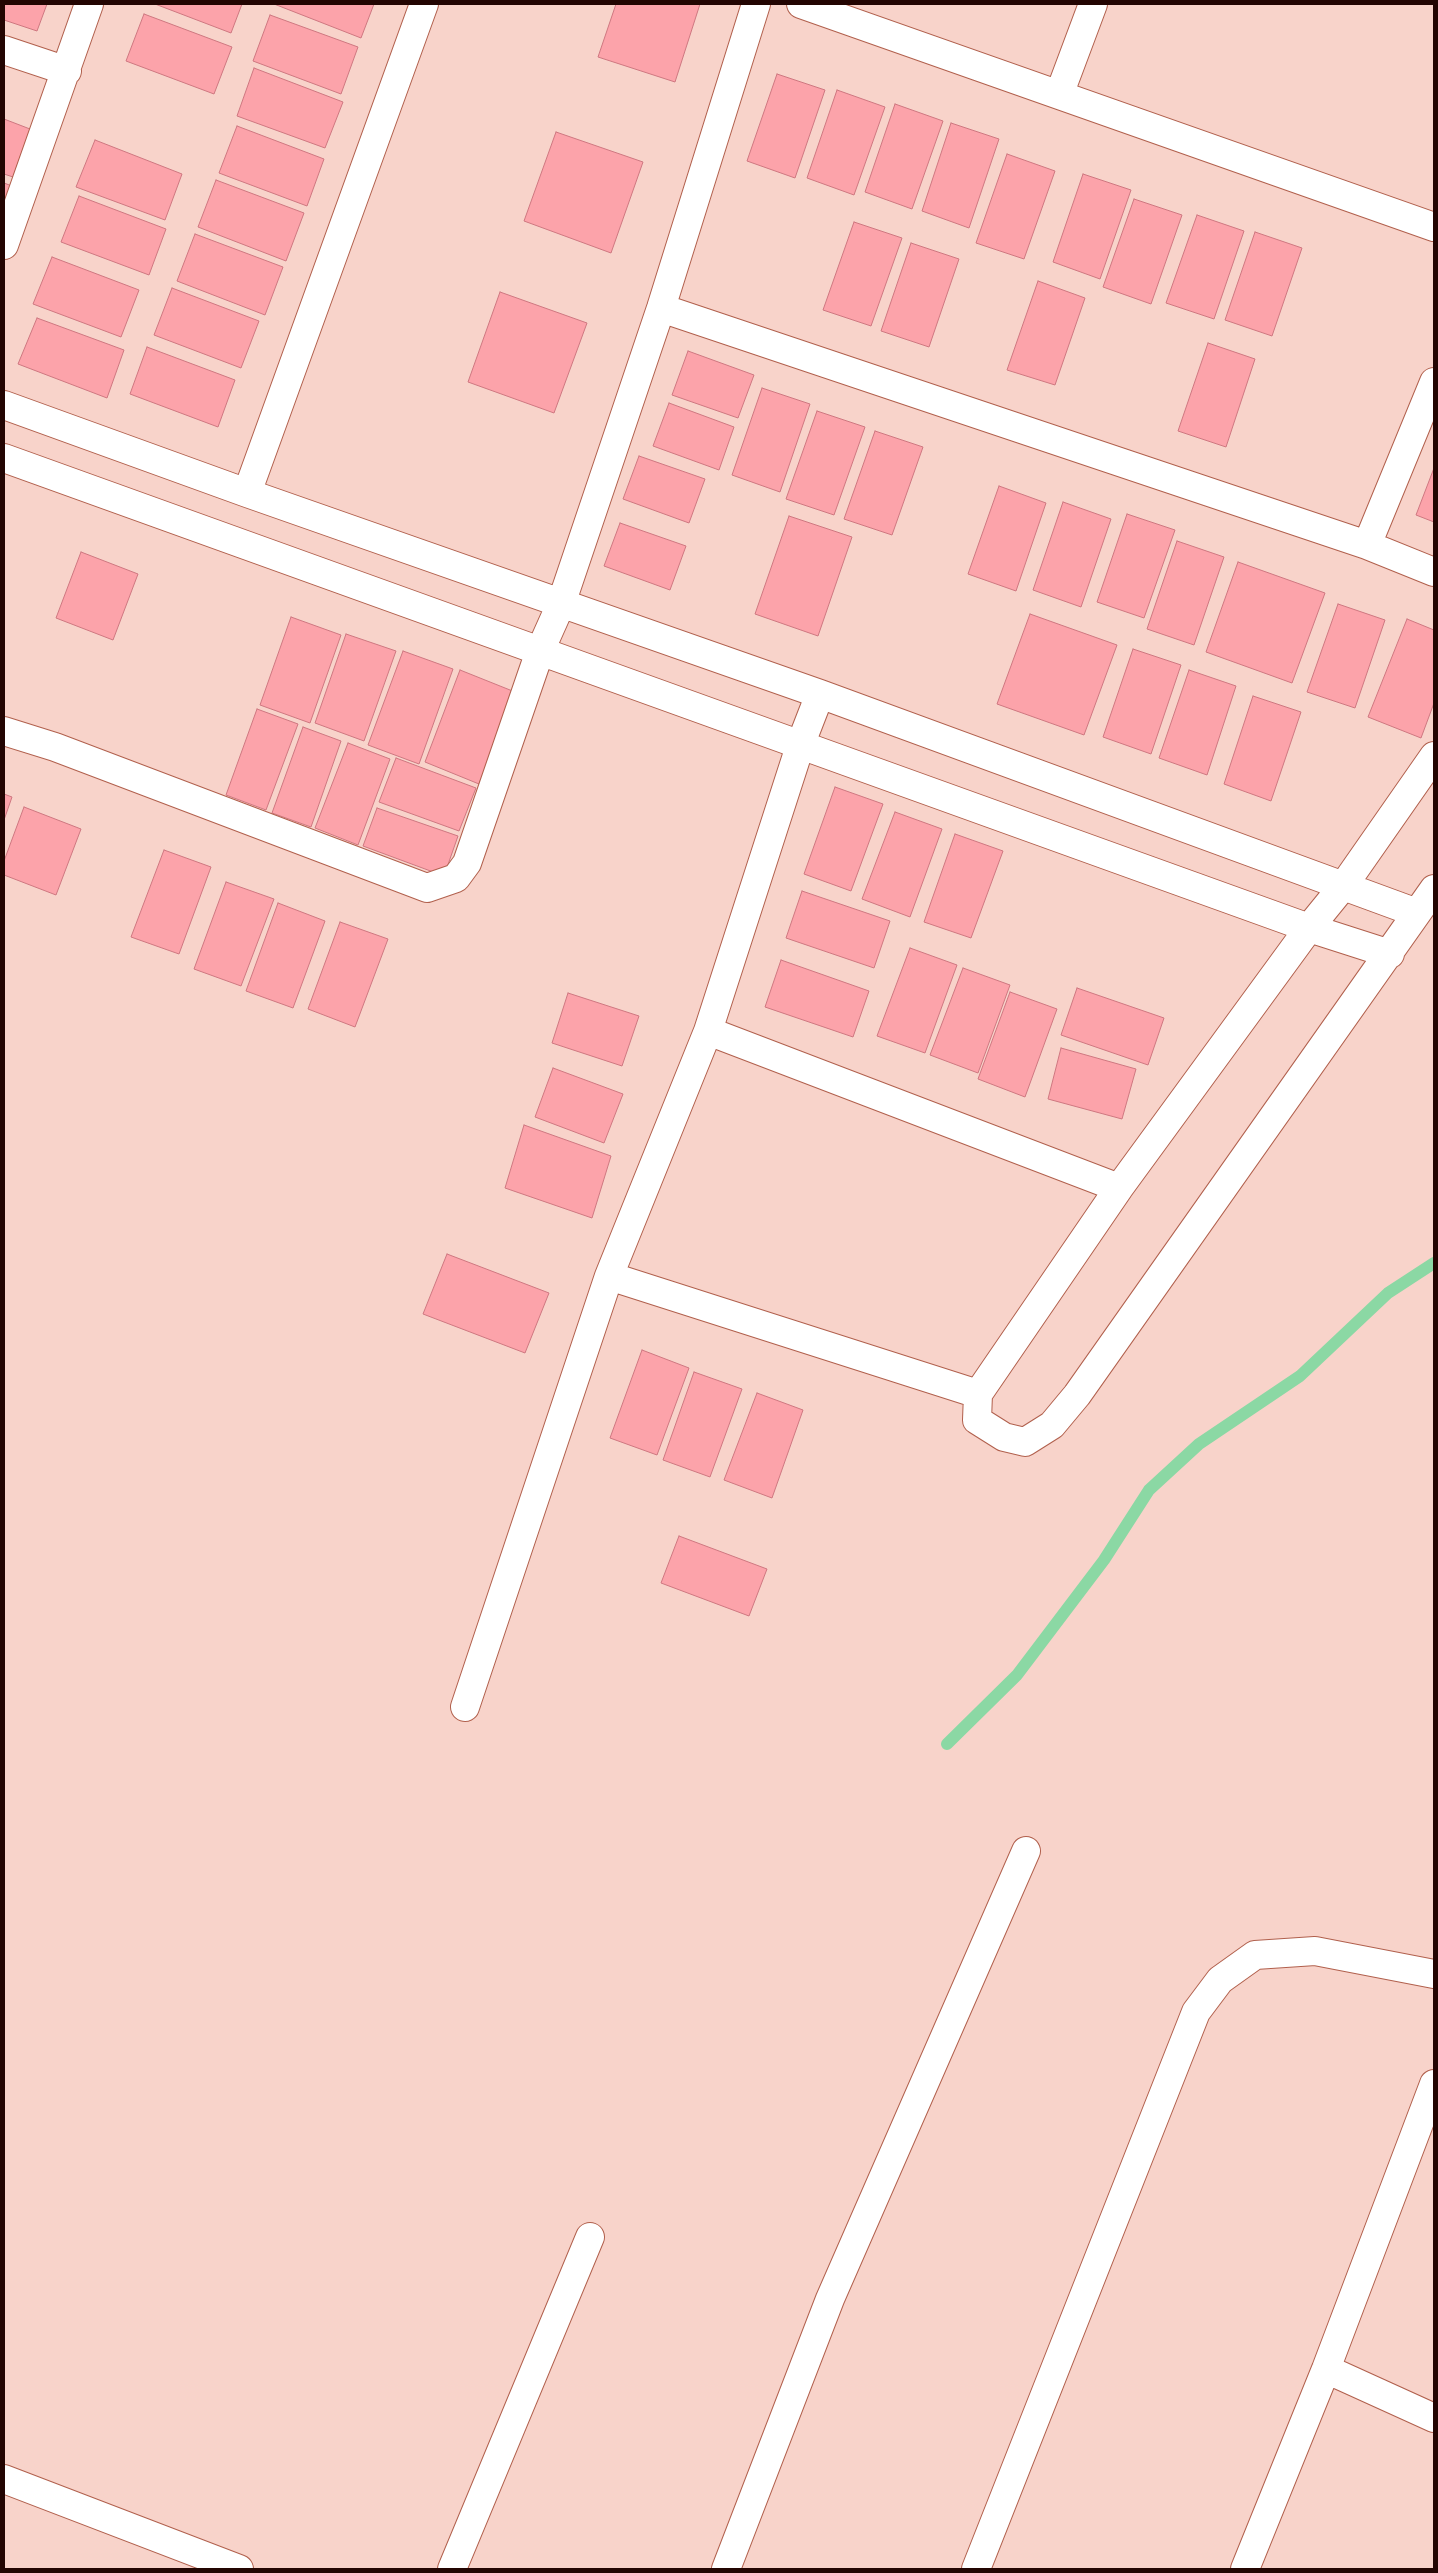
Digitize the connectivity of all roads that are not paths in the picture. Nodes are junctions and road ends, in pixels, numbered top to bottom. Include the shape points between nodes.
1 (90, 4) edge
2 (424, 4) edge
3 (756, 4) edge
4 (801, 4) edge
5 (1093, 4) edge
6 (4, 50) edge
7 (67, 71) junction
8 (1058, 94) junction
9 (1434, 226) edge
10 (4, 245) edge
11 (661, 308) junction
12 (1434, 382) edge
13 (4, 405) edge
14 (4, 458) edge
15 (247, 493) junction
16 (1367, 545) junction
17 (1434, 572) edge
18 (561, 604) junction
19 (540, 651) junction
20 (820, 694) junction
21 (4, 731) edge
22 (800, 743) junction
23 (1434, 756) edge
24 (1344, 885) junction
25 (1434, 889) edge
26 (1417, 913) junction
27 (1309, 928) junction
28 (1390, 954) junction
29 (708, 1031) junction
30 (1119, 1188) junction
31 (608, 1276) junction
32 (978, 1394) junction
33 (465, 1707) dead end
34 (1026, 1850) dead end
35 (1434, 1974) edge
36 (1434, 2084) edge
37 (590, 2237) dead end
38 (1326, 2369) junction
39 (1434, 2418) edge
40 (4, 2479) edge
41 (239, 2569) edge
42 (452, 2569) edge
43 (726, 2569) edge
44 (976, 2569) edge
45 (1246, 2569) edge

1 - 7 street
2 - 15 street
3 - 11 street
4 - 8 street
5 - 8 street
6 - 7 street
7 - 10 street
8 - 9 street
11 - 16 street
11 - 18 street
12 - 16 street
13 - 15 street
14 - 19 street
15 - 18 street
16 - 17 street
18 - 19 street
18 - 20 street
19 - 21 street via 466,862 456,878 428,888 55,747
19 - 22 street
20 - 22 street
20 - 24 street
22 - 27 street
22 - 29 street
23 - 24 street
24 - 26 street
24 - 27 street
25 - 26 street
26 - 28 street
27 - 28 street
27 - 30 street
28 - 32 street via 1077,1395 1052,1425 1025,1442 1004,1437 977,1420
29 - 30 street
29 - 31 street
30 - 32 street
31 - 32 street
31 - 33 street
34 - 43 street via 830,2299
35 - 44 street via 1315,1951 1256,1955 1220,1980 1196,2012
36 - 38 street
37 - 42 street
38 - 39 street
38 - 45 street
40 - 41 street

